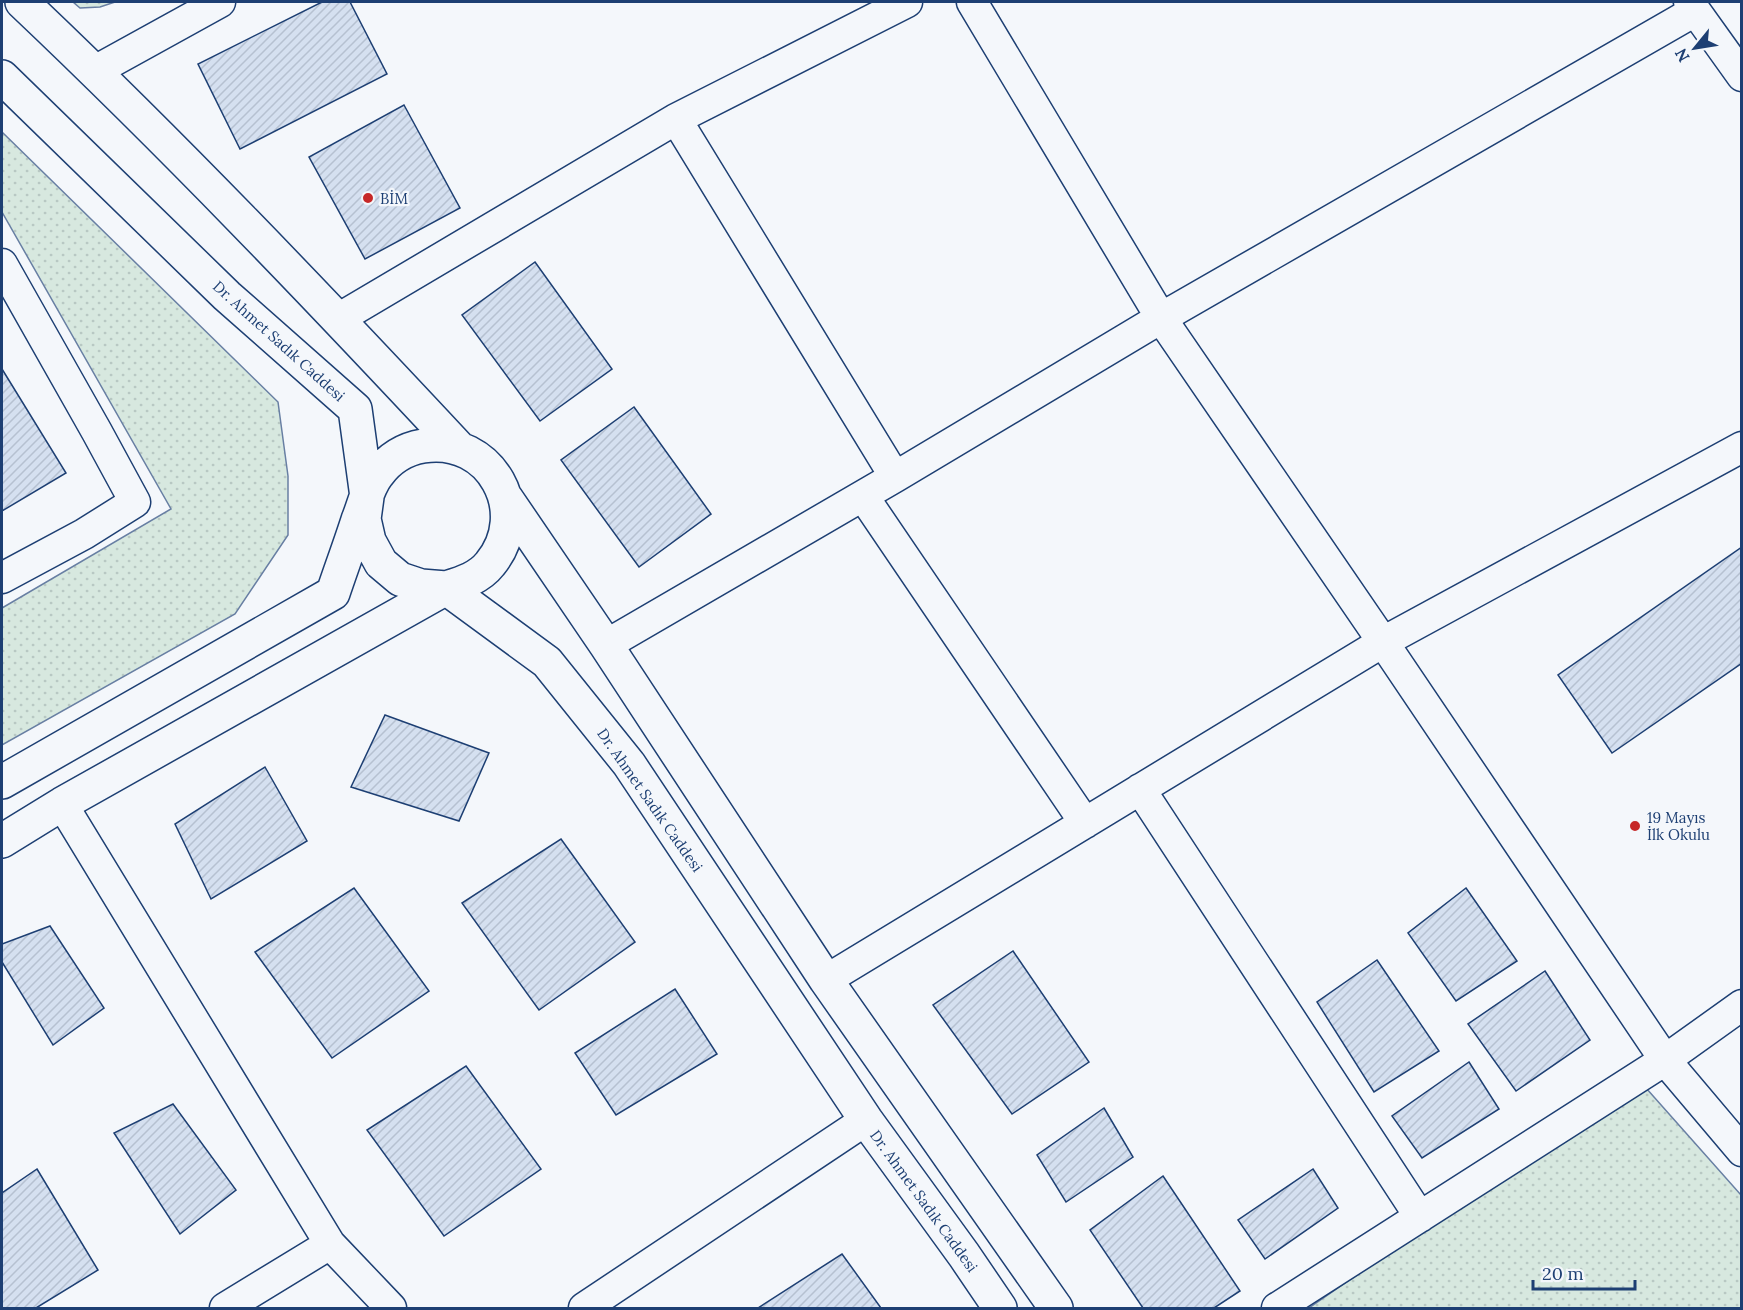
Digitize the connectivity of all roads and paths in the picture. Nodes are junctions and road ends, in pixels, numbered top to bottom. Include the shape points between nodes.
1 (22, 2) edge
2 (220, 2) edge
3 (907, 2) edge
4 (972, 2) edge
5 (1692, 6) edge
6 (95, 71) junction
7 (2, 76) edge
8 (1742, 76) edge
9 (676, 119) junction
10 (2, 264) edge
11 (1161, 318) junction
12 (338, 319) junction
13 (1742, 447) edge
14 (459, 448) junction
15 (895, 477) junction
16 (367, 496) junction
17 (863, 496) junction
18 (506, 498) junction
19 (2, 578) edge
20 (446, 588) junction
21 (1383, 642) junction
22 (606, 645) junction
23 (2, 782) edge
24 (1140, 789) junction
25 (62, 804) junction
26 (1084, 823) junction
27 (2, 841) edge
28 (826, 980) junction
29 (1742, 1005) edge
30 (1665, 1060) junction
31 (866, 1120) junction
32 (1742, 1151) edge
33 (1420, 1217) junction
34 (330, 1244) junction
35 (225, 1308) edge
36 (391, 1308) edge
37 (584, 1308) edge
38 (1000, 1308) edge
39 (1056, 1308) edge
40 (1277, 1308) edge

1 - 6 street
2 - 6 street
3 - 9 street
4 - 11 street
5 - 8 street
5 - 11 street
6 - 12 street
7 - 16 street, Dr. Ahmet Sadık Caddesi via 227,296 355,409
9 - 12 street
9 - 15 street
10 - 19 street via 135,502
11 - 15 street
11 - 21 street
12 - 14 street
13 - 21 street
14 - 16 street via 436,444 413,448 393,459 377,475
14 - 18 street via 488,467
15 - 17 street
16 - 20 street, Dr. Ahmet Sadık Caddesi via 364,519 369,541 381,562 400,579
16 - 23 street via 333,593
17 - 22 street
17 - 26 street
18 - 20 street via 508,522 502,546 489,566 470,580
18 - 22 street
20 - 25 street
20 - 31 street, Dr. Ahmet Sadık Caddesi via 547,662 628,764
21 - 24 street
21 - 30 street
22 - 28 street
24 - 26 street
24 - 33 street
25 - 27 street
25 - 34 street
26 - 28 street
28 - 39 street
29 - 30 street
30 - 32 street
30 - 33 street
31 - 37 street
31 - 38 street, Dr. Ahmet Sadık Caddesi
33 - 40 street
34 - 35 street
34 - 36 street

